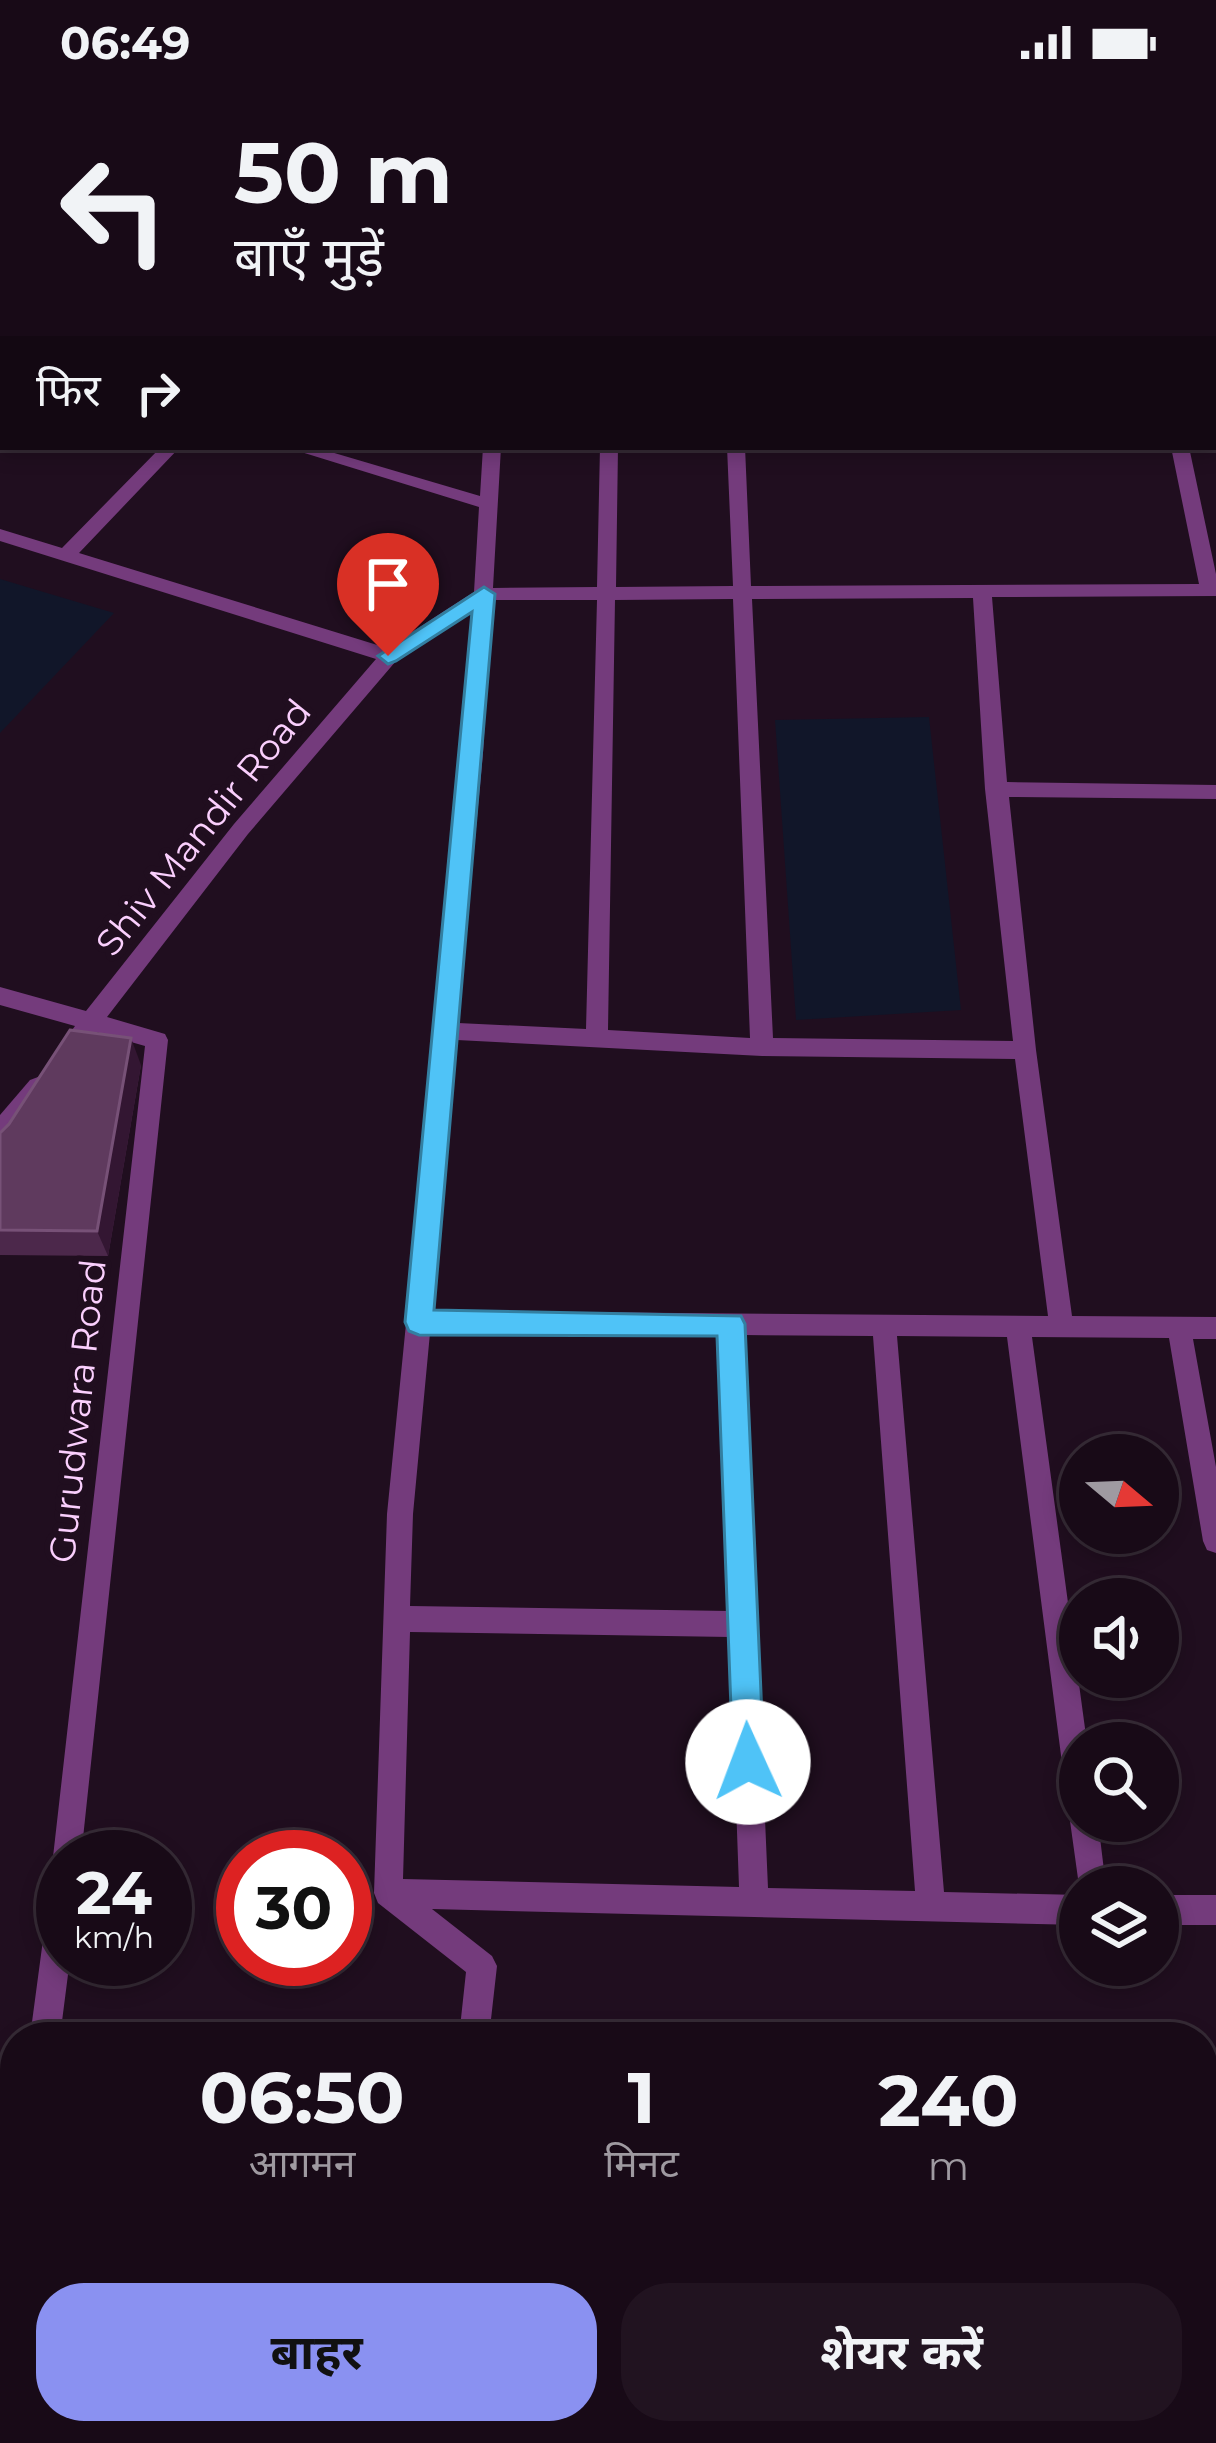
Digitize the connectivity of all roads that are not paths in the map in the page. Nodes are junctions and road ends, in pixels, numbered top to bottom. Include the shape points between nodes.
1 (168, 450) edge
2 (304, 450) edge
3 (492, 450) edge
4 (609, 450) edge
5 (736, 450) edge
6 (1181, 450) edge
7 (488, 504) junction
8 (0, 535) edge
9 (66, 555) junction
10 (1213, 590) edge
11 (982, 591) junction
12 (744, 592) junction
13 (610, 593) junction
14 (484, 594) junction
15 (388, 656) junction
16 (995, 789) junction
17 (1216, 792) edge
18 (0, 996) edge
19 (93, 1022) junction
20 (446, 1031) junction
21 (597, 1039) junction
22 (762, 1047) junction
23 (1022, 1050) junction
24 (0, 1130) edge
25 (419, 1322) junction
26 (731, 1324) junction
27 (884, 1325) junction
28 (1061, 1325) junction
29 (1018, 1327) junction
30 (1179, 1328) junction
31 (1216, 1328) edge
32 (1216, 1540) edge
33 (396, 1618) junction
34 (743, 1624) junction
35 (1070, 1722) edge
36 (70, 1830) edge
37 (388, 1893) junction
38 (754, 1900) junction
39 (930, 1904) junction
40 (1059, 1909) edge
41 (1179, 1910) edge
42 (1216, 1910) edge
43 (51, 1986) edge
44 (47, 2022) edge
45 (476, 2022) edge

1 - 9 street
2 - 7 street
3 - 7 street
4 - 13 street
5 - 12 street
6 - 10 street
7 - 14 street
8 - 9 street
9 - 15 street
10 - 11 street
11 - 12 street
11 - 16 street
12 - 13 street
12 - 22 street
13 - 14 street
13 - 21 street
14 - 15 street, Shiv Mandir Road
14 - 20 street
15 - 19 street, Shiv Mandir Road
16 - 17 street
16 - 23 street
18 - 19 street
19 - 24 street, Shiv Mandir Road
19 - 36 street, Gurudwara Road via 157,1040
20 - 21 street
20 - 25 street
21 - 22 street
22 - 23 street
23 - 28 street
25 - 26 street
25 - 33 street
26 - 27 street
26 - 34 street
27 - 29 street
27 - 39 street
28 - 29 street
28 - 30 street
29 - 35 street
30 - 31 street
30 - 32 street
33 - 34 street
33 - 37 street
34 - 38 street
37 - 38 street
37 - 45 street via 482,1966
38 - 39 street
39 - 40 street
41 - 42 street
43 - 44 street

